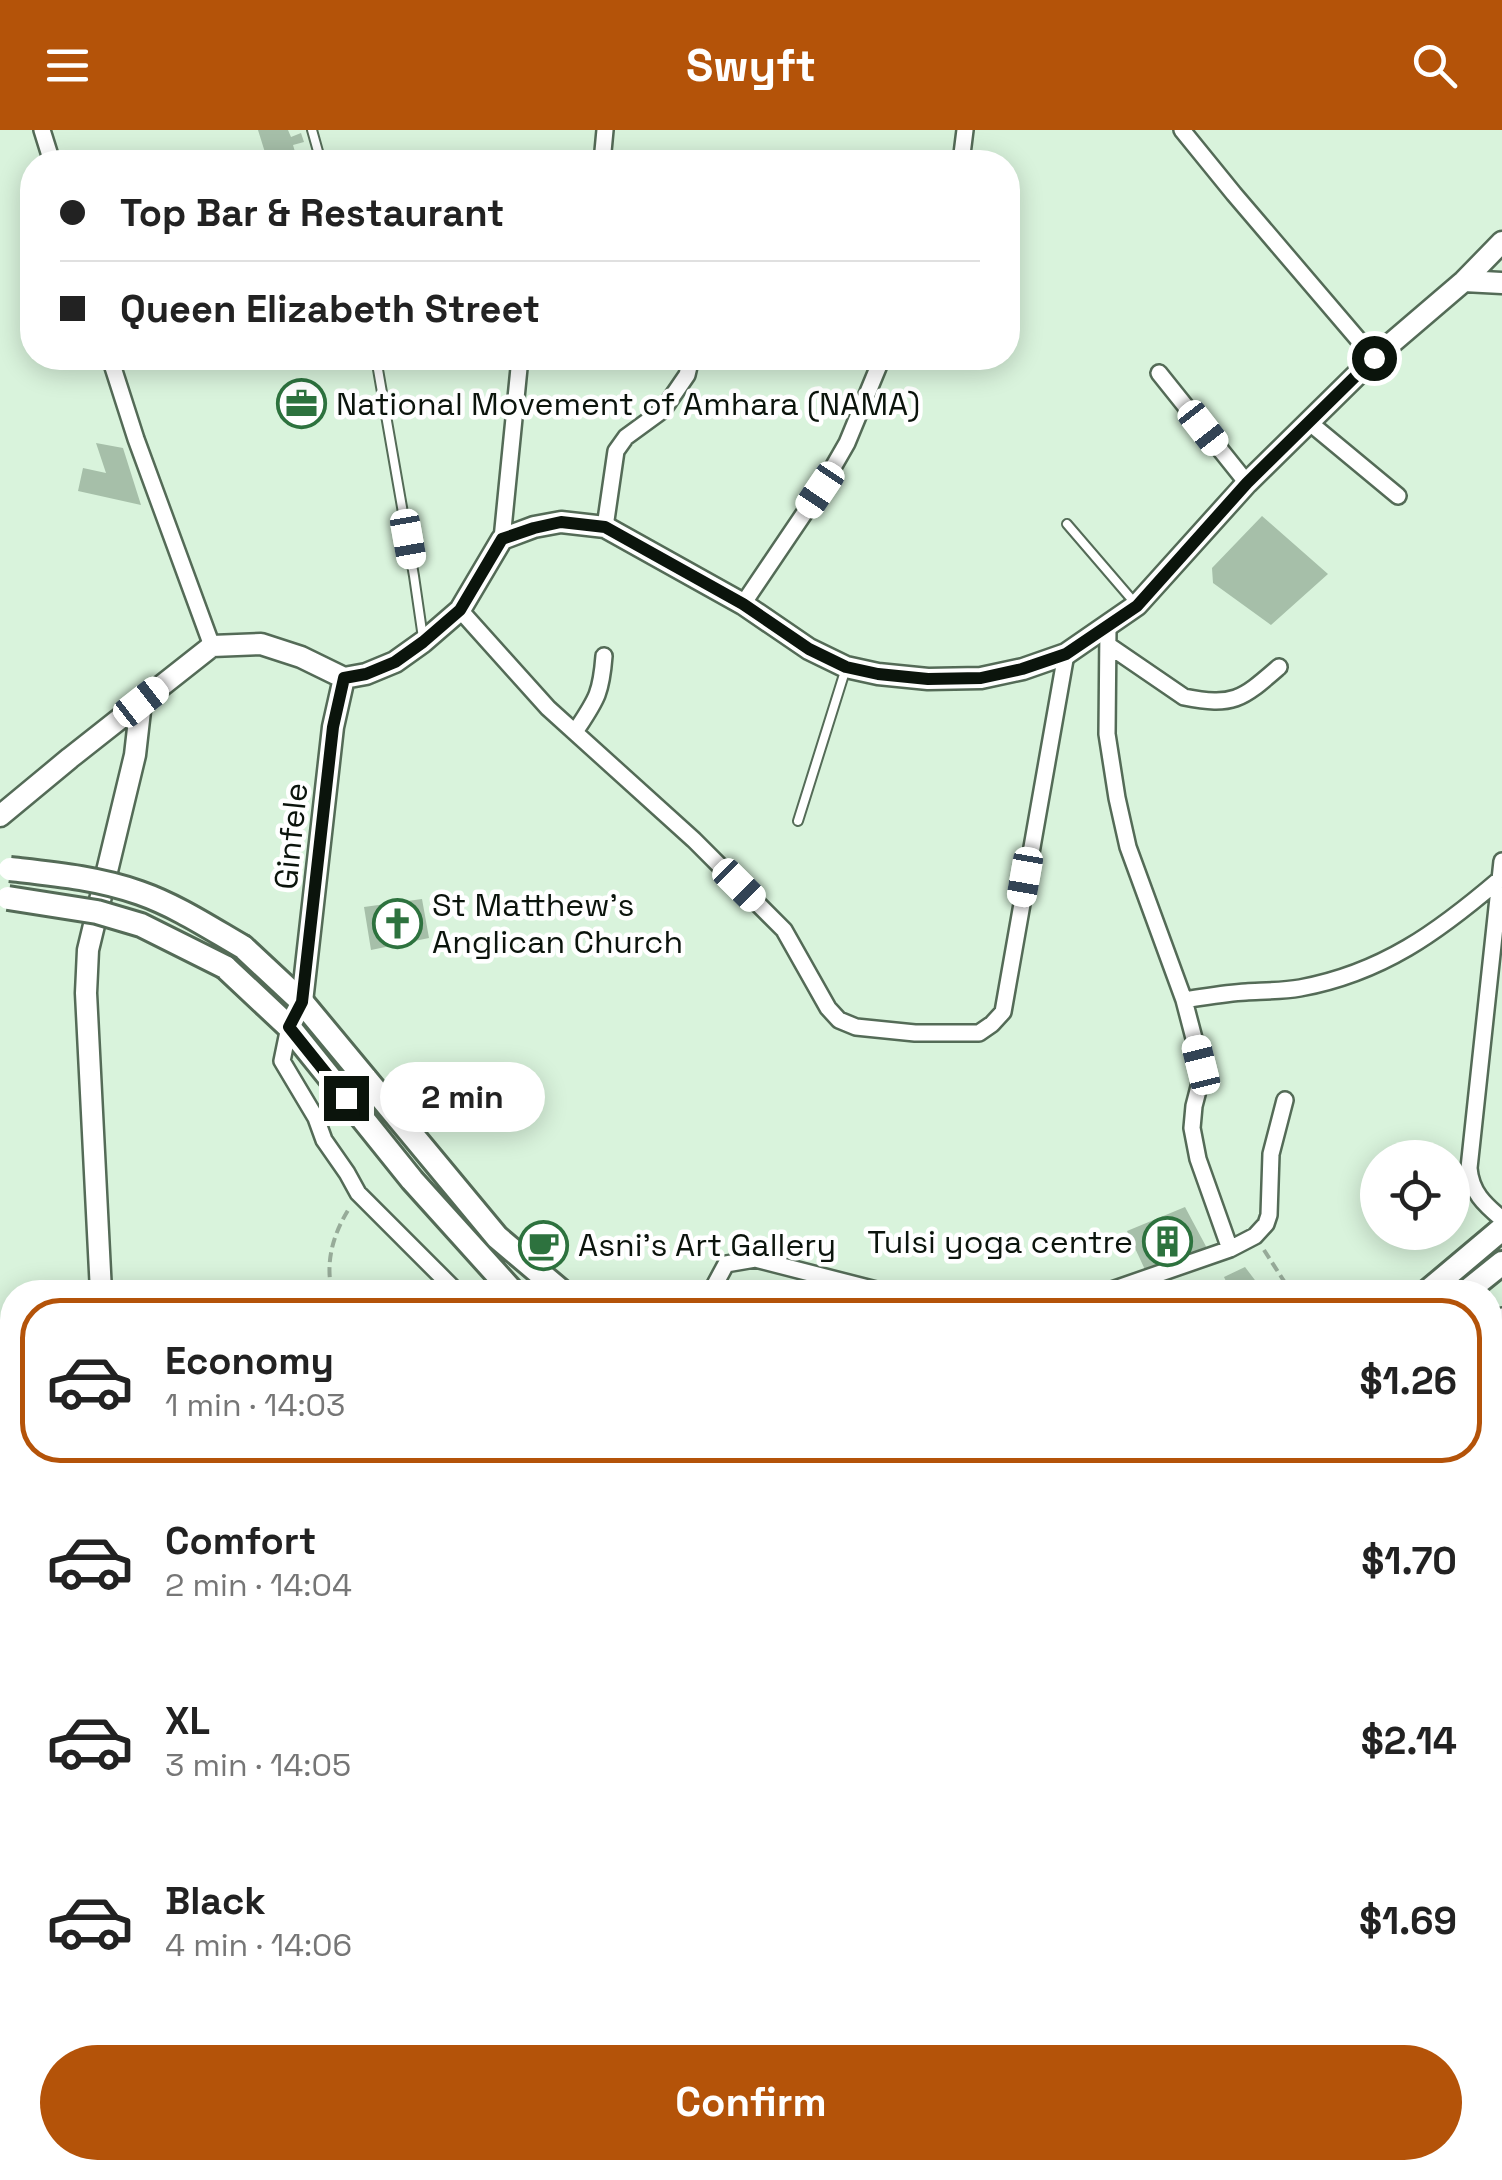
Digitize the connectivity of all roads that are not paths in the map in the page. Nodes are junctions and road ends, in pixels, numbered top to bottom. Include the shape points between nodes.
1 (1182, 130) edge
2 (1502, 242) edge
3 (1464, 281) junction
4 (1502, 282) edge
5 (1374, 358) junction
6 (114, 370) edge
7 (378, 370) edge
8 (519, 370) edge
9 (688, 370) edge
10 (877, 370) edge
11 (1159, 373) dead end
12 (1310, 424) junction
13 (1247, 483) junction
14 (1398, 496) dead end
15 (1067, 524) dead end
16 (605, 527) junction
17 (502, 539) junction
18 (743, 604) junction
19 (1137, 606) junction
20 (460, 610) junction
21 (1108, 636) junction
22 (423, 642) junction
23 (212, 646) junction
24 (1066, 654) junction
25 (604, 656) dead end
26 (846, 667) junction
27 (1279, 667) dead end
28 (344, 678) junction
29 (141, 702) junction
30 (575, 732) junction
31 (0, 816) edge
32 (798, 821) dead end
33 (1502, 861) edge
34 (5, 870) edge
35 (1500, 880) edge
36 (4, 899) edge
37 (1184, 1000) junction
38 (302, 1002) junction
39 (289, 1027) junction
40 (1285, 1100) dead end
41 (1502, 1220) edge
42 (1502, 1229) edge
43 (1230, 1250) junction
44 (1502, 1263) edge
45 (100, 1280) edge
46 (445, 1280) edge
47 (502, 1280) edge
48 (548, 1280) edge
49 (717, 1280) edge
50 (837, 1280) edge
51 (1141, 1280) edge
52 (1441, 1280) edge
53 (1481, 1280) edge

1 - 5 street
2 - 3 street
3 - 4 street
3 - 5 street
5 - 12 street
6 - 23 street
7 - 22 lane
8 - 17 street
9 - 16 street via 662,410 616,451
10 - 18 street via 848,443
11 - 13 street
12 - 13 street
12 - 14 street
13 - 19 street
15 - 19 lane
16 - 17 street via 561,522
16 - 18 street
17 - 20 street
18 - 26 street
19 - 21 street
20 - 22 street
20 - 30 street
21 - 24 street
21 - 27 street via 1196,699 1236,700
21 - 37 street via 1108,734 1117,798 1128,848
22 - 28 street via 395,662
23 - 28 street via 262,644
23 - 29 street
24 - 26 street via 981,678 928,679
24 - 30 street via 1002,1012 979,1033 915,1033 839,1020 784,930
25 - 30 street via 598,698
26 - 32 lane
28 - 38 street, Ginfele
29 - 31 street
29 - 45 street via 135,755 88,950
33 - 35 street
34 - 38 main road, bridge via 83,878 186,913 243,947
35 - 37 street via 1407,950 1355,974 1298,988
35 - 41 street via 1469,1168 1482,1202
36 - 39 main road, bridge via 141,925 225,966
37 - 43 street via 1201,1065 1192,1128
38 - 39 street
38 - 48 main road via 498,1237
39 - 46 street via 282,1061 324,1140 358,1193
39 - 47 main road
40 - 43 street via 1271,1154 1266,1224
42 - 52 main road
43 - 51 street
44 - 53 main road
49 - 50 street via 726,1264 755,1259

